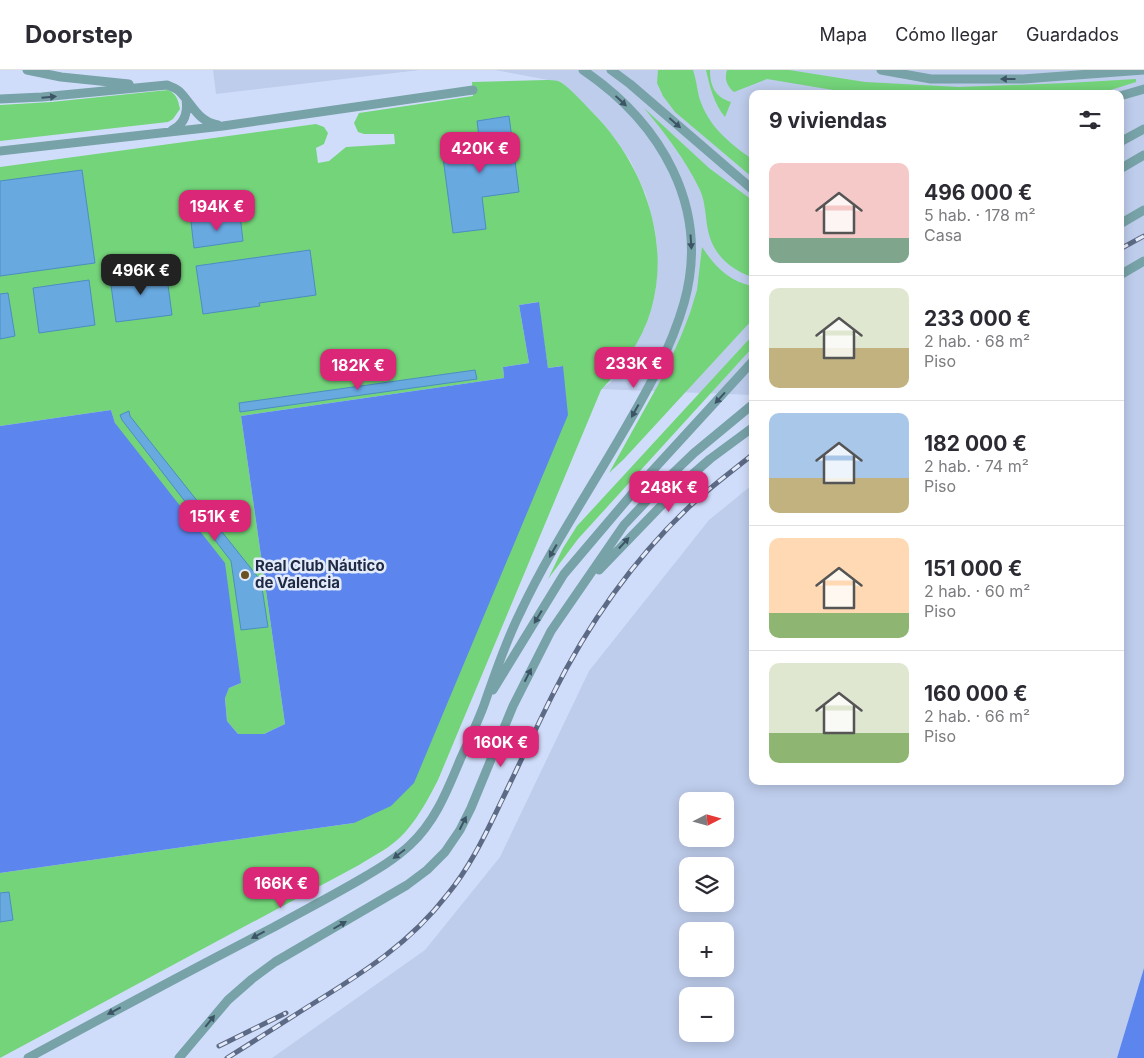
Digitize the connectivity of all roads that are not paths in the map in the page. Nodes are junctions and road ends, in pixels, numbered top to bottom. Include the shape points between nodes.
1 (28, 70) edge
2 (583, 70) edge
3 (611, 70) edge
4 (881, 70) edge
5 (1144, 70) edge
6 (150, 85) junction
7 (1144, 89) edge
8 (473, 90) dead end
9 (1124, 95) edge
10 (0, 99) edge
11 (186, 99) junction
12 (223, 126) junction
13 (1144, 129) edge
14 (168, 132) junction
15 (1124, 140) edge
16 (0, 151) edge
17 (1144, 154) edge
18 (1124, 166) edge
19 (749, 186) edge
20 (1144, 210) edge
21 (1124, 222) edge
22 (1144, 261) edge
23 (1124, 272) edge
24 (749, 365) edge
25 (749, 407) edge
26 (749, 430) edge
27 (579, 592) junction
28 (483, 708) junction
29 (28, 1058) edge
30 (179, 1058) edge

1 - 6 street via 97,82
2 -> 28 street via 638,118 669,160 678,179 689,223 688,282 678,322 654,377 533,586 504,649
3 -> 19 street
5 -> 4 street via 1023,79 930,79
10 -> 6 street via 62,96
6 - 11 street via 167,85 177,89
7 - 9 street
8 - 12 street
11 - 12 street via 206,121
11 - 14 street via 184,120
12 - 14 street
13 - 15 street
14 - 16 street
17 - 18 street
20 - 21 street
22 - 23 street
24 -> 28 street via 643,481 564,574
25 - 27 street via 670,476 624,525
27 -> 26 street via 686,480
30 -> 27 street via 228,1000 252,979 275,962 407,886 445,852 471,808 530,671 551,632
28 -> 29 street via 440,805 421,834 407,848 335,894

